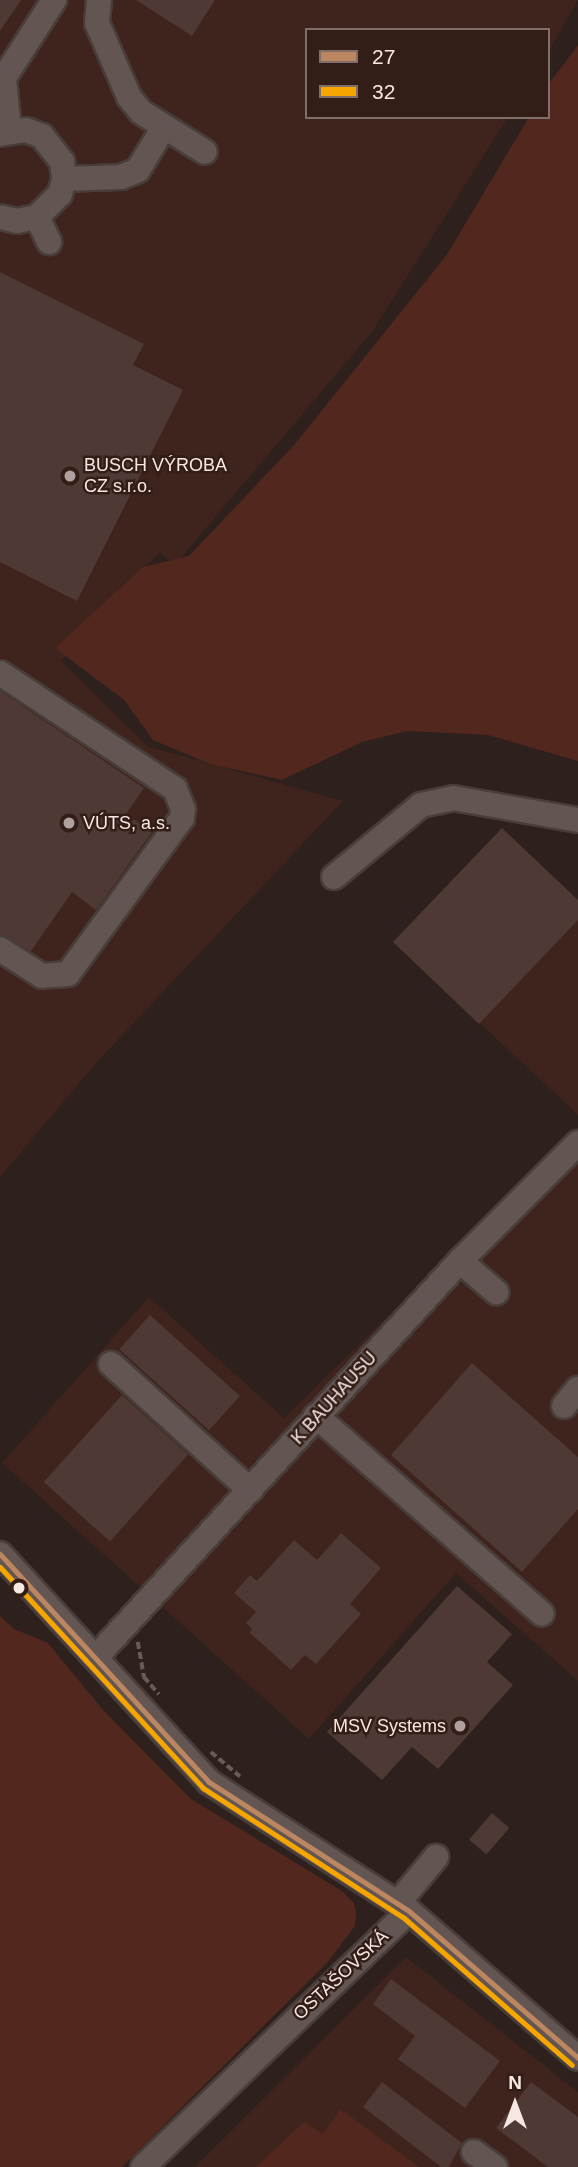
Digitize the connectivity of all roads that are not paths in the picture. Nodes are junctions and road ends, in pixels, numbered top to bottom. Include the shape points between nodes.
1 (54, 0) edge
2 (99, 0) edge
3 (164, 127) junction
4 (5, 132) edge
5 (205, 152) dead end
6 (64, 179) junction
7 (0, 217) edge
8 (37, 217) junction
9 (49, 242) dead end
10 (0, 673) edge
11 (578, 820) edge
12 (334, 877) dead end
13 (0, 949) edge
14 (578, 1143) edge
15 (460, 1261) junction
16 (496, 1292) dead end
17 (111, 1364) dead end
18 (316, 1416) junction
19 (250, 1490) junction
20 (0, 1554) edge
21 (542, 1615) dead end
22 (96, 1657) junction
23 (436, 1857) dead end
24 (404, 1907) junction
25 (578, 2058) edge
26 (474, 2151) dead end
27 (144, 2167) edge
28 (495, 2167) edge

1 - 4 street via 4,78
2 - 3 street via 97,23 129,97
3 - 5 street
3 - 6 street via 138,170 111,179
4 - 6 street via 42,136 58,155
6 - 8 street via 51,208
7 - 8 street via 17,221
8 - 9 street
10 - 13 street via 175,789 183,809 182,818 68,974 42,976
11 - 12 street via 453,798 421,805
14 - 15 street, K BAUHAUSU
15 - 16 street
15 - 18 street, K BAUHAUSU
17 - 19 street
18 - 19 street, K BAUHAUSU
18 - 21 street
19 - 22 street, K BAUHAUSU
20 - 22 street
22 - 24 street via 209,1782
23 - 24 street, OSTAŠOVSKÁ
24 - 25 street
24 - 27 street, OSTAŠOVSKÁ
26 - 28 street

